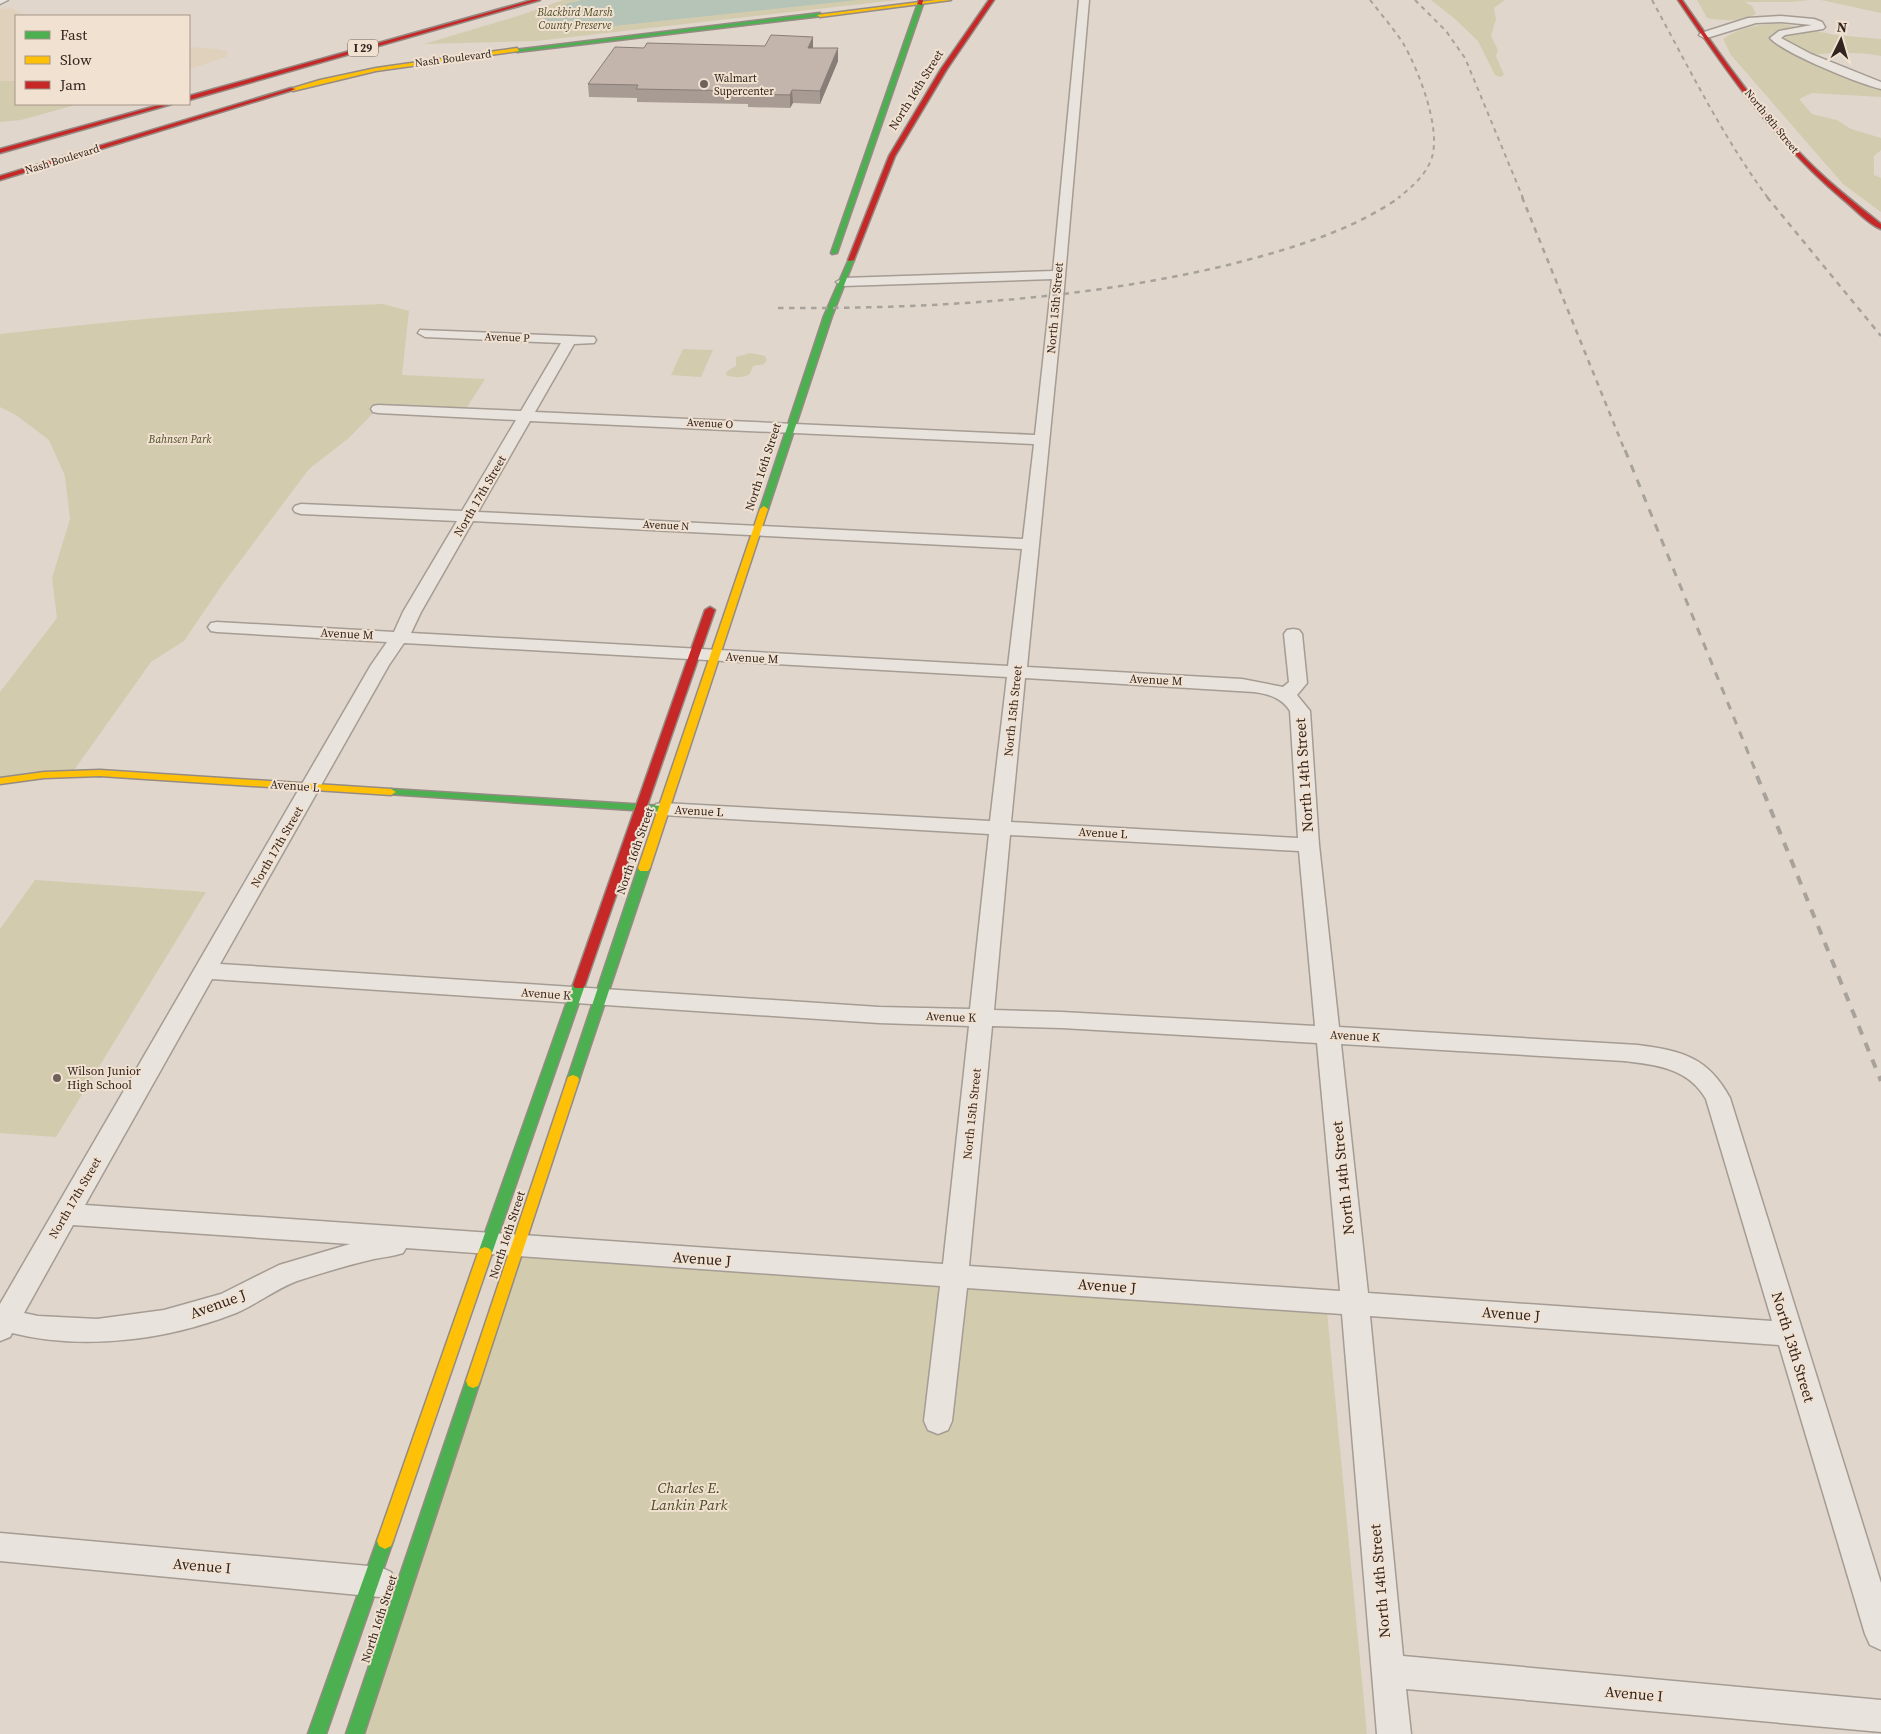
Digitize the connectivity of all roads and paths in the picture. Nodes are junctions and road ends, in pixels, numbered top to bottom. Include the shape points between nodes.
1 (499, 0) edge
2 (538, 0) edge
3 (949, 0) edge
4 (992, 0) edge
5 (1084, 0) edge
6 (1680, 0) edge
7 (920, 2) edge
8 (1704, 35) junction
9 (199, 83) dead end
10 (1881, 86) edge
11 (190, 98) edge
12 (165, 105) edge
13 (0, 151) edge
14 (0, 178) edge
15 (1881, 227) edge
16 (830, 264) dead end
17 (1058, 275) junction
18 (843, 282) junction
19 (424, 333) dead end
20 (580, 340) joint
21 (378, 409) dead end
22 (526, 415) junction
23 (776, 422) junction
24 (791, 427) junction
25 (1042, 440) junction
26 (768, 443) dead end
27 (300, 509) dead end
28 (469, 516) junction
29 (757, 529) junction
30 (1031, 544) junction
31 (714, 598) dead end
32 (217, 627) dead end
33 (1293, 634) dead end
34 (399, 637) junction
35 (694, 654) junction
36 (714, 656) junction
37 (1018, 673) junction
38 (1285, 695) junction
39 (0, 781) edge
40 (311, 787) junction
41 (641, 808) junction
42 (664, 809) junction
43 (1000, 829) junction
44 (1309, 845) junction
45 (206, 971) junction
46 (575, 996) junction
47 (600, 998) junction
48 (982, 1018) junction
49 (1329, 1034) junction
50 (1693, 1068) joint
51 (66, 1214) junction
52 (424, 1240) junction
53 (488, 1245) junction
54 (517, 1247) junction
55 (956, 1276) junction
56 (1355, 1303) junction
57 (2, 1325) edge
58 (1789, 1334) junction
59 (938, 1421) dead end
60 (0, 1547) edge
61 (371, 1581) junction
62 (405, 1584) junction
63 (1881, 1634) edge
64 (1388, 1671) junction
65 (1881, 1716) edge
66 (317, 1734) edge
67 (355, 1734) edge
68 (1394, 1734) edge

1 - 9 main road, I 29
2 - 11 main road, I 29
3 - 7 main road, Nash Boulevard
4 - 18 main road, North 16th Street via 944,69 892,156
5 - 17 street, North 15th Street
6 - 8 main road, North 8th Street
7 - 14 main road, Nash Boulevard via 376,69 299,87
7 - 16 main road, North 16th Street
8 - 10 street via 1754,21 1814,22 1820,27 1782,33 1775,38 1800,53
8 - 15 main road, North 8th Street via 1786,141 1836,190
12 - 13 main road
17 - 18 street
17 - 25 street, North 15th Street
18 - 24 main road, North 16th Street via 828,316
19 - 20 street, Avenue P
20 - 22 street, North 17th Street
21 - 22 street, Avenue O
22 - 23 street, Avenue O
22 - 28 street, North 17th Street
23 - 24 street, Avenue O
23 - 26 main road, North 16th Street
24 - 25 street, Avenue O
24 - 29 main road, North 16th Street
25 - 30 street, North 15th Street
27 - 28 street, Avenue N
28 - 29 street, Avenue N
28 - 34 street, North 17th Street
29 - 30 street, Avenue N
29 - 36 main road, North 16th Street
30 - 37 street, North 15th Street
31 - 35 main road, North 16th Street
32 - 34 street, Avenue M
33 - 38 street via 1298,684
34 - 35 street, Avenue M
34 - 40 street, North 17th Street via 380,664
35 - 36 street, Avenue M
35 - 41 main road, North 16th Street
36 - 37 street, Avenue M
36 - 42 main road, North 16th Street
37 - 38 street, Avenue M via 1251,686
37 - 43 street, North 15th Street
38 - 44 street, North 14th Street via 1300,711
39 - 40 main road, Avenue L via 72,773
40 - 41 main road, Avenue L
40 - 45 street, North 17th Street
41 - 42 main road, Avenue L
41 - 46 main road, North 16th Street
42 - 43 street, Avenue L
42 - 47 main road, North 16th Street
43 - 44 street, Avenue L
43 - 48 street, North 15th Street
44 - 49 street, North 14th Street
45 - 46 street, Avenue K
45 - 51 street, North 17th Street
46 - 47 street, Avenue K
46 - 53 main road, North 16th Street
47 - 48 street, Avenue K
47 - 54 main road, North 16th Street
48 - 49 street, Avenue K
48 - 55 street, North 15th Street
49 - 50 street, Avenue K via 1624,1052 1658,1056
49 - 56 street, North 14th Street
50 - 58 street, North 13th Street via 1711,1084 1718,1098
51 - 52 street, Avenue J
51 - 57 street, North 17th Street
52 - 53 street, Avenue J
52 - 57 street, Avenue J via 375,1248 288,1273 228,1304 164,1322 97,1331
53 - 54 street, Avenue J
53 - 61 main road, North 16th Street
54 - 55 street, Avenue J
54 - 62 main road, North 16th Street
55 - 56 street, Avenue J
55 - 59 street, North 15th Street
56 - 58 street, Avenue J
56 - 64 street, North 14th Street
58 - 63 street, North 13th Street
60 - 61 street, Avenue I
61 - 62 street, Avenue I
61 - 66 main road, North 16th Street
62 - 67 main road, North 16th Street
64 - 65 street, Avenue I
64 - 68 street, North 14th Street

